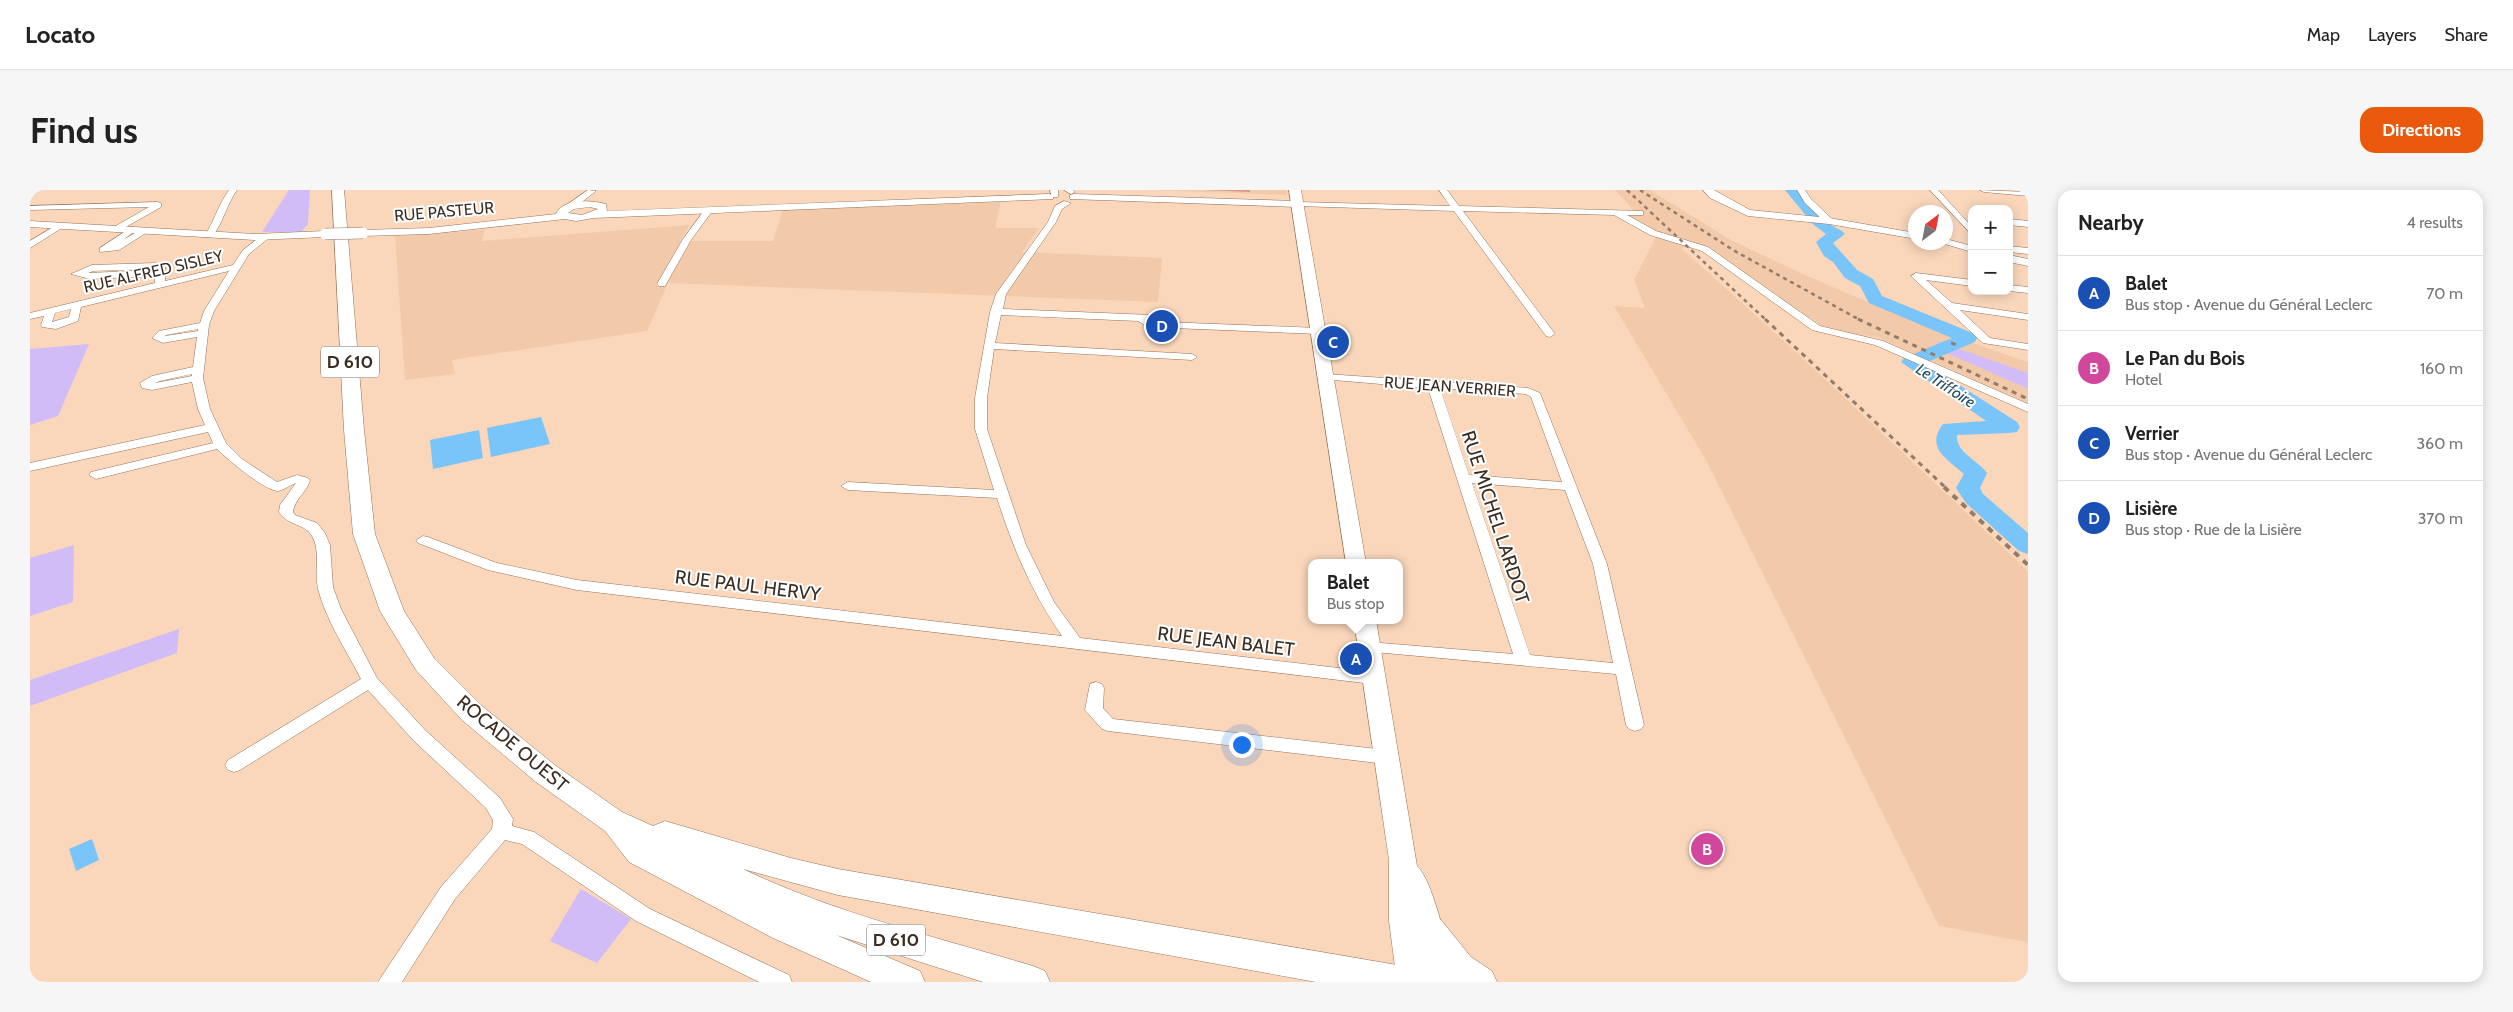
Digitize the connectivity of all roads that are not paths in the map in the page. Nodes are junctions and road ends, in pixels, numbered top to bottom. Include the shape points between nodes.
1 (233, 190) edge
2 (338, 190) edge
3 (592, 190) edge
4 (1295, 190) edge
5 (1443, 190) edge
6 (1708, 190) edge
7 (1714, 190) edge
8 (1801, 190) edge
9 (1934, 190) edge
10 (1984, 190) edge
11 (2028, 194) edge
12 (1061, 196) edge
13 (1089, 198) joint
14 (1296, 204) junction
15 (1730, 205) junction
16 (30, 208) edge
17 (1456, 208) junction
18 (598, 209) junction
19 (567, 210) junction
20 (709, 210) junction
21 (1616, 212) junction
22 (636, 213) joint
23 (1640, 213) dead end
24 (1957, 217) junction
25 (1968, 218) edge
26 (529, 219) joint
27 (1829, 221) junction
28 (216, 222) junction
29 (2013, 222) edge
30 (30, 224) edge
31 (2028, 224) edge
32 (60, 226) junction
33 (1968, 228) edge
34 (117, 229) junction
35 (132, 230) junction
36 (145, 231) junction
37 (363, 233) joint
38 (186, 234) junction
39 (325, 234) joint
40 (209, 235) junction
41 (1908, 235) edge
42 (261, 237) junction
43 (1953, 244) edge
44 (30, 245) edge
45 (1968, 248) edge
46 (2013, 249) edge
47 (2028, 250) edge
48 (2013, 259) edge
49 (2028, 263) edge
50 (236, 267) junction
51 (159, 278) junction
52 (1968, 282) edge
53 (662, 284) dead end
54 (2013, 288) edge
55 (2028, 290) edge
56 (77, 304) junction
57 (1949, 306) junction
58 (51, 311) junction
59 (995, 312) junction
60 (30, 316) edge
61 (2028, 317) edge
62 (1319, 331) junction
63 (1550, 334) dead end
64 (989, 346) junction
65 (2028, 347) edge
66 (1192, 357) dead end
67 (1326, 377) junction
68 (1433, 385) junction
69 (2028, 408) edge
70 (212, 427) junction
71 (220, 445) junction
72 (30, 466) edge
73 (96, 475) dead end
74 (1463, 478) junction
75 (848, 486) dead end
76 (1568, 486) junction
77 (1002, 494) junction
78 (423, 540) dead end
79 (1355, 559) edge
80 (1366, 624) edge
81 (1074, 642) junction
82 (1369, 647) junction
83 (1523, 660) junction
84 (1622, 669) junction
85 (1373, 678) junction
86 (370, 681) junction
87 (1096, 688) dead end
88 (1635, 725) dead end
89 (1386, 758) junction
90 (234, 766) dead end
91 (546, 774) junction
92 (611, 820) junction
93 (501, 832) junction
94 (1404, 860) junction
95 (1429, 930) junction
96 (389, 982) edge
97 (781, 982) edge
98 (908, 982) edge
99 (1033, 982) edge
100 (1402, 982) edge
101 (1413, 982) edge
102 (1439, 982) edge
103 (1480, 982) edge

1 - 28 street
2 - 91 main road, ROCADE OUEST / D 610 via 361,514 371,557 392,611 425,664 472,713
3 - 18 street via 592,199
3 - 19 street
4 - 14 main road
5 - 17 street
6 - 15 street
7 - 15 street
8 - 27 street
9 - 24 street
10 - 11 street
12 - 13 street
12 - 20 street
12 - 59 street via 1052,222 1001,294
13 - 14 street
14 - 17 street
14 - 62 main road
15 - 27 street via 1748,213
16 - 34 street via 158,205
17 - 21 street
17 - 63 street
18 - 19 street, RUE PASTEUR via 582,217
18 - 22 street
19 - 26 street, RUE PASTEUR
20 - 22 street
20 - 53 street via 687,239
21 - 23 street
21 - 69 street via 1653,233 1705,249 1816,328 1871,341
24 - 25 street
24 - 33 street
26 - 37 street, RUE PASTEUR via 429,231
27 - 41 street
28 - 38 street
28 - 40 street
29 - 31 street
30 - 32 street
32 - 34 street
32 - 44 street
34 - 35 street
35 - 36 street
35 - 36 street via 103,250 116,248
36 - 38 street
37 - 39 street, bridge
38 - 40 street
39 - 42 street
40 - 42 street
42 - 50 street
43 - 45 street
46 - 47 street
48 - 49 street
50 - 51 street, RUE ALFRED SISLEY
50 - 70 street via 203,329 198,373 204,408
51 - 51 street via 160,267 156,266 92,268 76,274
51 - 56 street, RUE ALFRED SISLEY
52 - 57 street via 1916,276
54 - 55 street
56 - 58 street, RUE ALFRED SISLEY
56 - 58 street, RUE ALFRED SISLEY via 74,319 64,324 46,325
57 - 61 street
57 - 65 street via 1987,341
58 - 60 street, RUE ALFRED SISLEY
59 - 62 street via 1146,318 1157,319 1158,323
59 - 64 street
62 - 67 main road
64 - 66 street
64 - 77 street via 981,398 981,429
67 - 68 street, RUE JEAN VERRIER
67 - 79 main road
68 - 74 street, RUE MICHEL LARDOT
68 - 76 street, RUE JEAN VERRIER via 1528,391 1536,395
70 - 71 street
70 - 72 street
71 - 73 street
71 - 86 street via 237,462 277,488 291,480 304,481 287,505 286,512 290,518 312,526 318,533 325,587 333,610
74 - 76 street
74 - 83 street, RUE MICHEL LARDOT
75 - 77 street
76 - 84 street, RUE JEAN VERRIER via 1600,564
77 - 81 street via 1019,546 1047,603
78 - 81 street, RUE PAUL HERVY via 493,567 577,585
80 - 82 main road
81 - 85 street, RUE JEAN BALET
82 - 83 street
82 - 85 main road
83 - 84 street
84 - 88 street, RUE JEAN VERRIER
85 - 89 main road
86 - 90 street
86 - 93 street via 420,735 494,803 503,819
87 - 89 street via 1094,710 1108,725
89 - 94 main road
91 - 92 main road, ROCADE OUEST / D 610
91 - 100 main road via 646,826 792,871 838,882
92 - 98 main road via 640,853 785,928
92 - 99 main road, ROCADE OUEST / D 610 via 761,893 863,930
93 - 96 street via 433,914
93 - 97 street via 527,837 643,915
94 - 95 main road
94 - 101 main road via 1404,921
95 - 102 main road
95 - 103 main road via 1459,968

